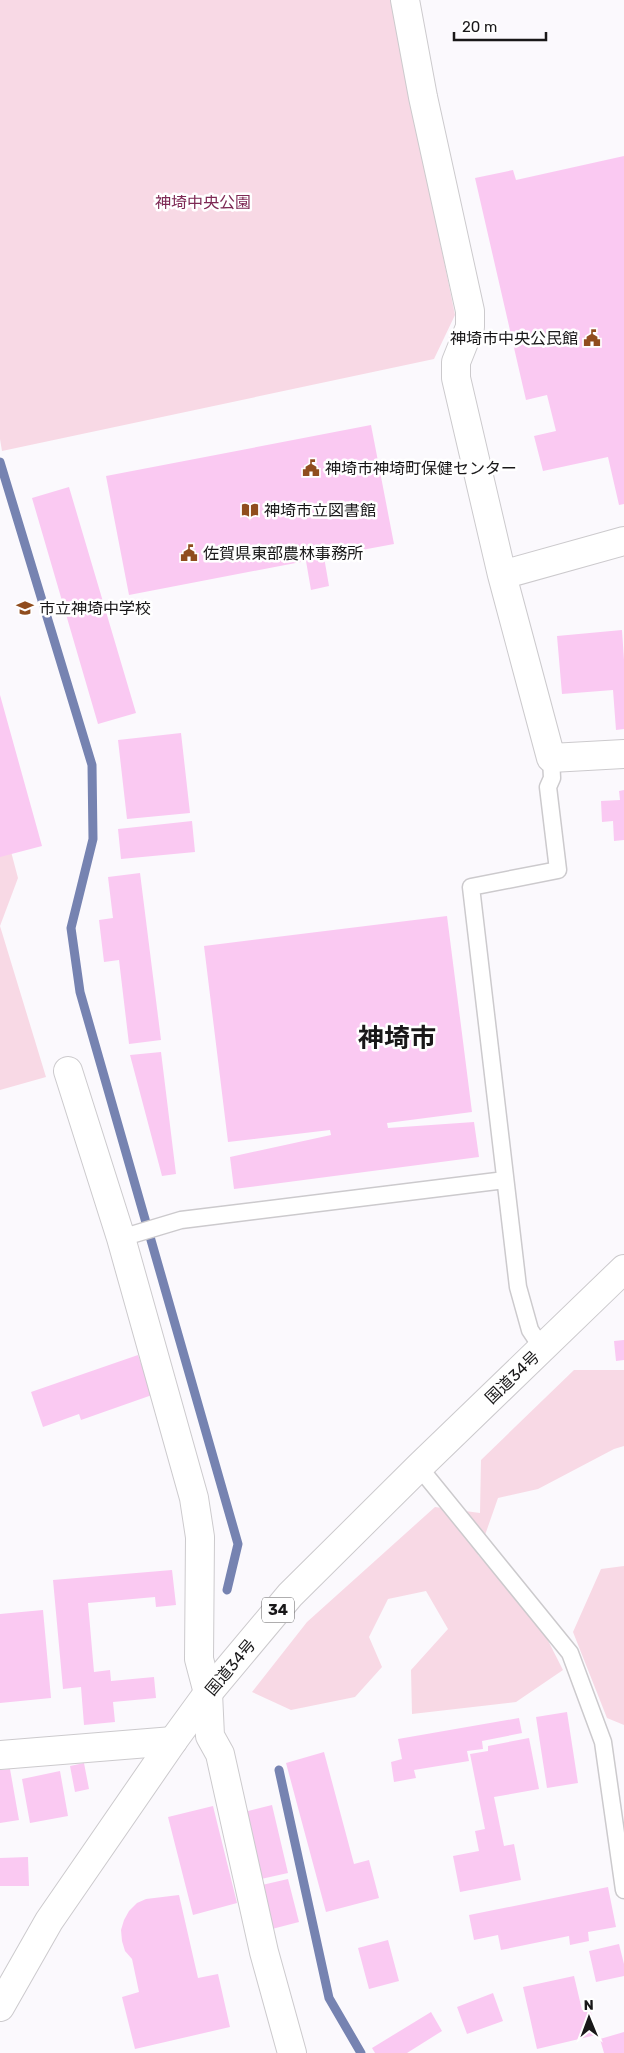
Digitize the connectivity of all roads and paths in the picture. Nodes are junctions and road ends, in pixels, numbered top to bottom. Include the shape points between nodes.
1 (405, 0) edge
2 (624, 541) edge
3 (502, 575) junction
4 (624, 754) edge
5 (552, 758) junction
6 (68, 1070) dead end
7 (505, 1180) junction
8 (121, 1238) junction
9 (624, 1269) edge
10 (542, 1348) junction
11 (419, 1467) junction
12 (208, 1693) junction
13 (173, 1741) junction
14 (0, 1755) edge
15 (624, 1890) edge
16 (0, 2007) edge
17 (292, 2053) edge

1 - 3 main road via 470,311 470,327 456,362 456,378
2 - 3 main road
3 - 5 main road
4 - 5 main road
5 - 7 lane via 552,778 548,787 558,870 470,887
6 - 8 main road
7 - 8 lane via 181,1220
7 - 10 lane via 518,1287 530,1330
8 - 12 main road via 194,1498 200,1537 199,1659
9 - 10 main road, 国道34号 / 34
10 - 11 main road, 国道34号 / 34
11 - 12 main road, 国道34号 / 34 via 290,1595
11 - 15 lane via 570,1653 603,1742
12 - 13 main road, 国道34号 / 34
12 - 17 main road via 210,1736 220,1754 264,1952
13 - 14 main road
13 - 16 main road, 国道34号 / 34 via 49,1921

